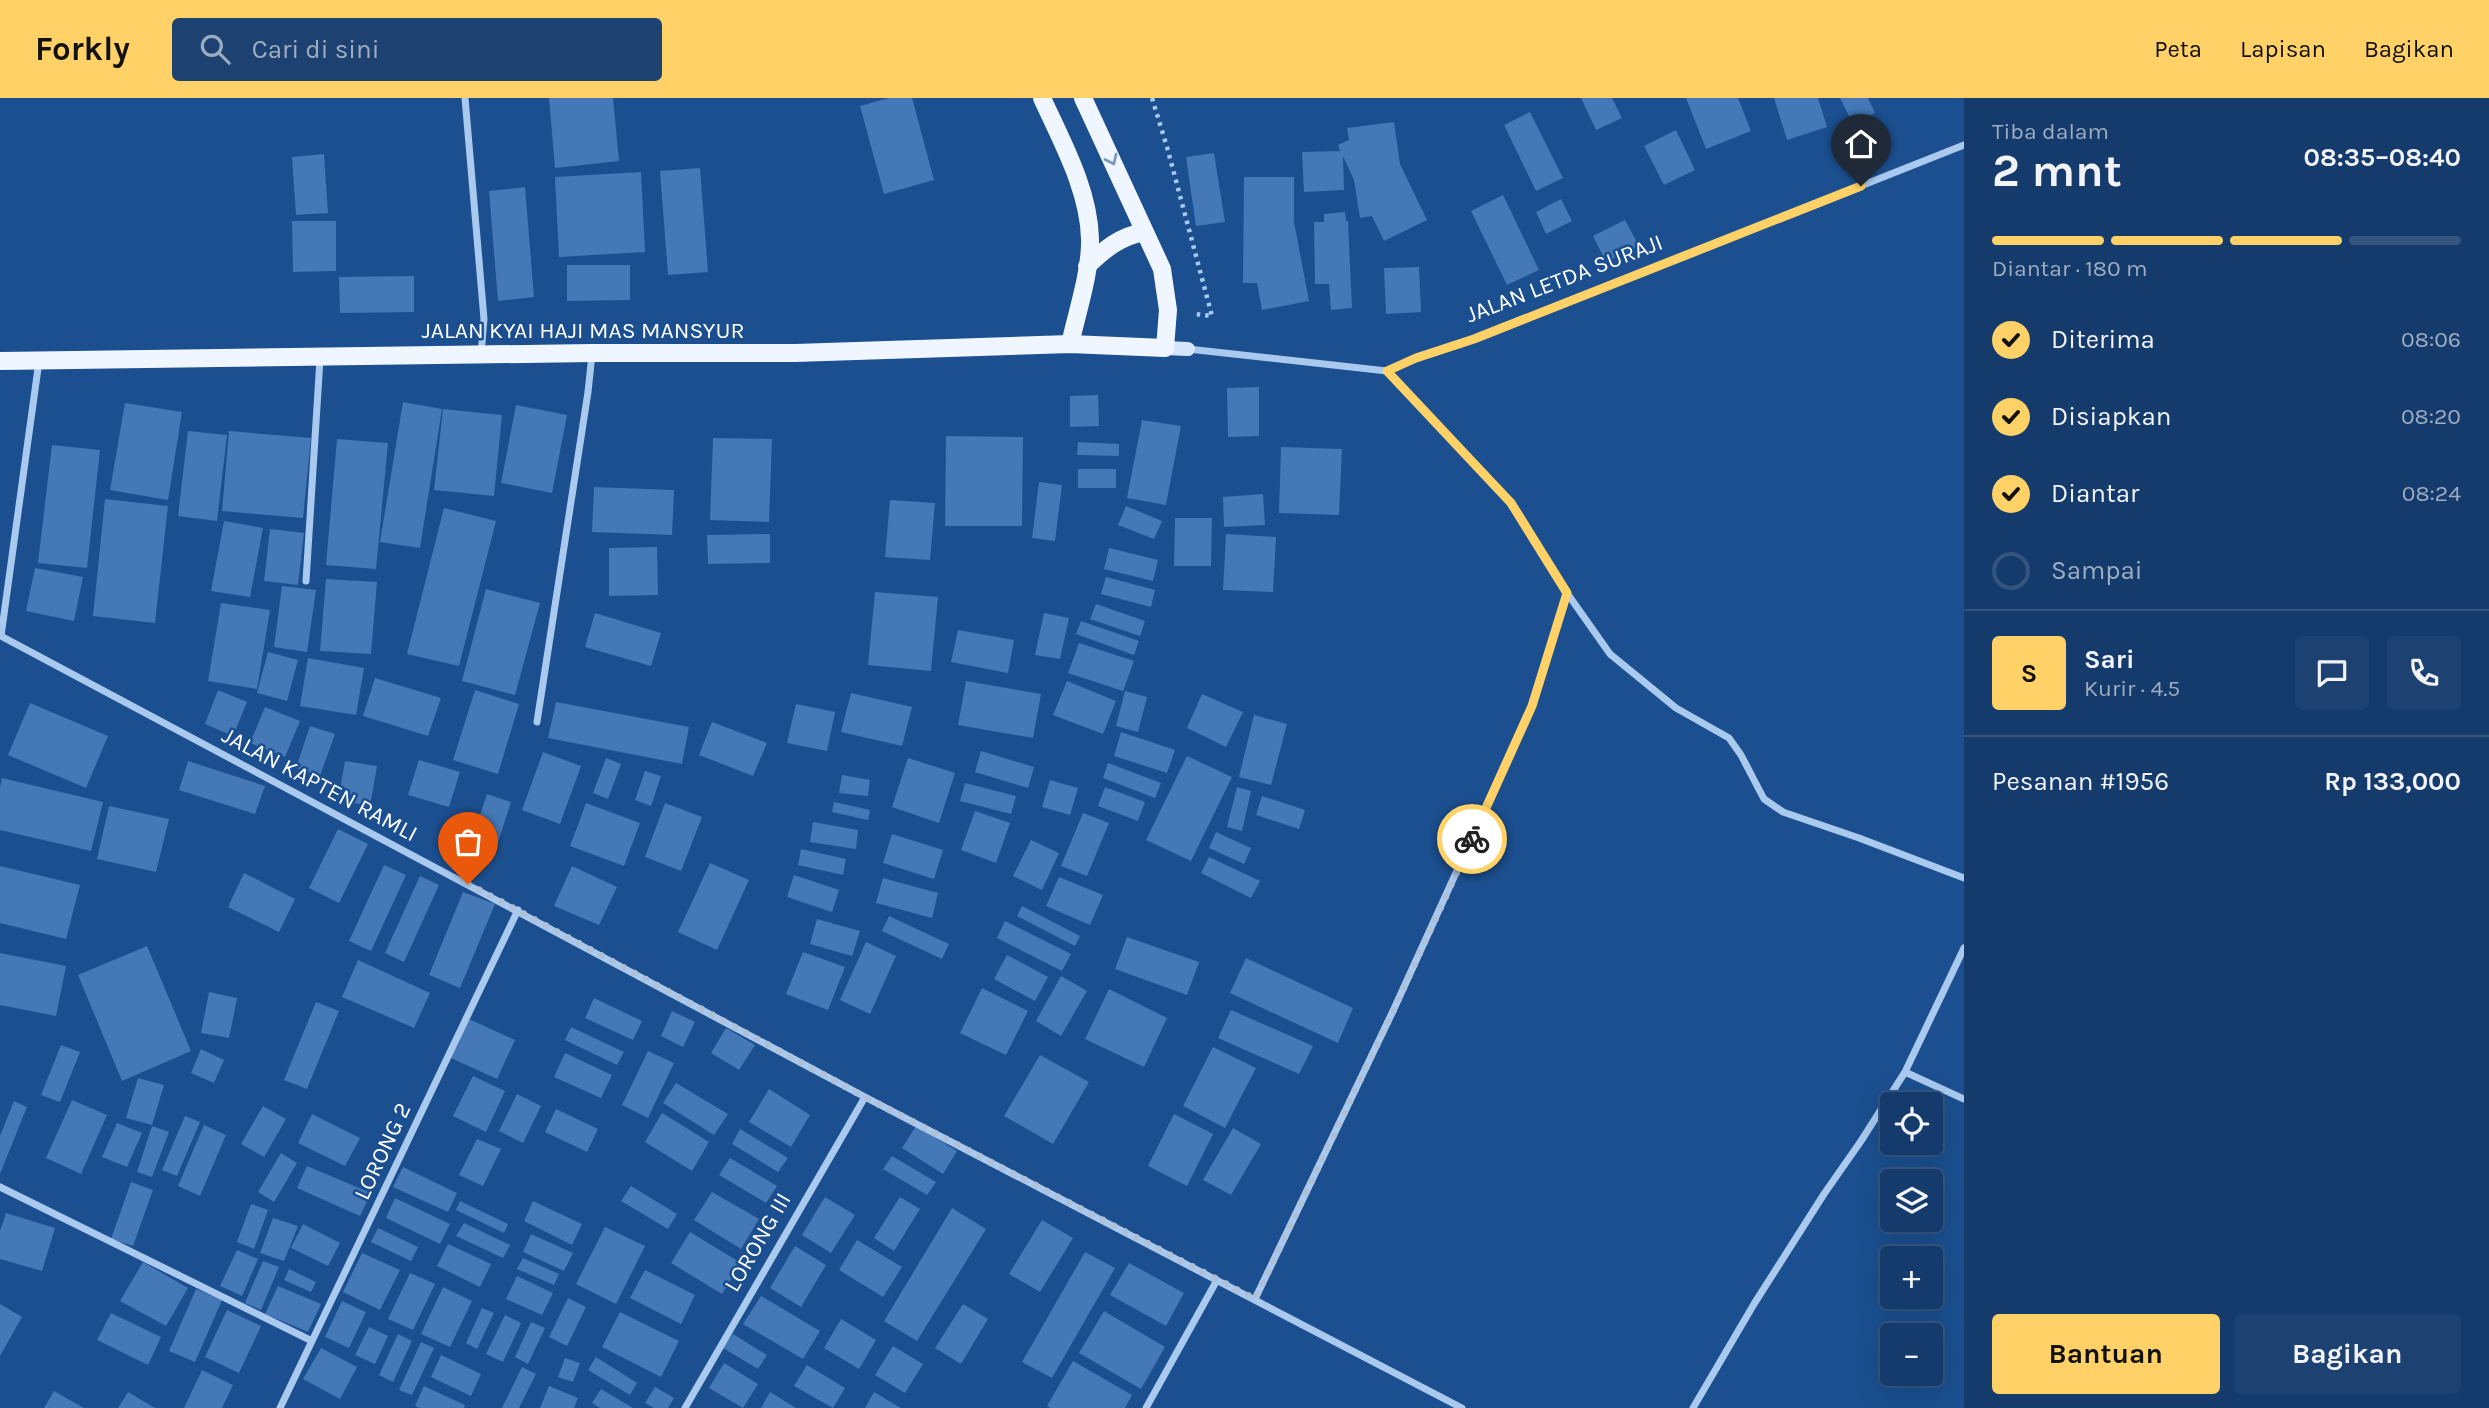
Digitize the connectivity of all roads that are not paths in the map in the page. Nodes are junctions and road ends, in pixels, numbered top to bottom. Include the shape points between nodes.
1 (465, 98) edge
2 (1042, 98) edge
3 (1083, 98) edge
4 (1964, 145) edge
5 (1145, 232) junction
6 (1087, 266) junction
7 (1070, 344) junction
8 (1165, 348) junction
9 (1188, 349) joint
10 (592, 354) junction
11 (481, 355) junction
12 (320, 358) junction
13 (0, 361) edge
14 (39, 361) junction
15 (1387, 371) junction
16 (306, 581) dead end
17 (1567, 593) junction
18 (1, 636) edge
19 (0, 642) edge
20 (537, 722) dead end
21 (1964, 878) edge
22 (518, 910) junction
23 (1964, 948) edge
24 (1905, 1072) junction
25 (865, 1097) junction
26 (1964, 1099) edge
27 (0, 1187) edge
28 (1217, 1280) junction
29 (1255, 1299) junction
30 (312, 1341) junction
31 (280, 1408) edge
32 (685, 1408) edge
33 (1146, 1408) edge
34 (1462, 1408) edge
35 (1693, 1408) edge

1 - 11 street via 484,319
2 - 6 main road via 1085,202 1091,242
3 -> 5 main road
4 - 15 street, JALAN LETDA SURAJI
5 - 6 main road via 1119,239
5 - 8 main road via 1167,290
6 - 7 main road
7 - 8 main road, JALAN KYAI HAJI MAS MANSYUR
7 - 10 main road, JALAN KYAI HAJI MAS MANSYUR
8 - 9 main road
9 - 15 street
10 - 11 main road, JALAN KYAI HAJI MAS MANSYUR
10 - 20 street
11 - 12 main road, JALAN KYAI HAJI MAS MANSYUR
12 - 14 main road, JALAN KYAI HAJI MAS MANSYUR
12 - 16 street
13 - 14 main road, JALAN KYAI HAJI MAS MANSYUR
14 - 18 street
15 - 17 street via 1511,503
17 - 21 street via 1610,654 1676,708 1729,738 1763,799 1783,812
17 - 29 street via 1532,706
18 - 19 street
18 - 22 street, JALAN KAPTEN RAMLI
22 - 25 street, JALAN KAPTEN RAMLI
22 - 30 street, LORONG 2
23 - 24 street
24 - 26 street
24 - 35 street via 1768,1282
25 - 28 street, JALAN KAPTEN RAMLI
25 - 32 street, LORONG III
27 - 30 street
28 - 29 street, JALAN KAPTEN RAMLI
28 - 33 street
29 - 34 street, JALAN KAPTEN RAMLI
30 - 31 street, LORONG 2

